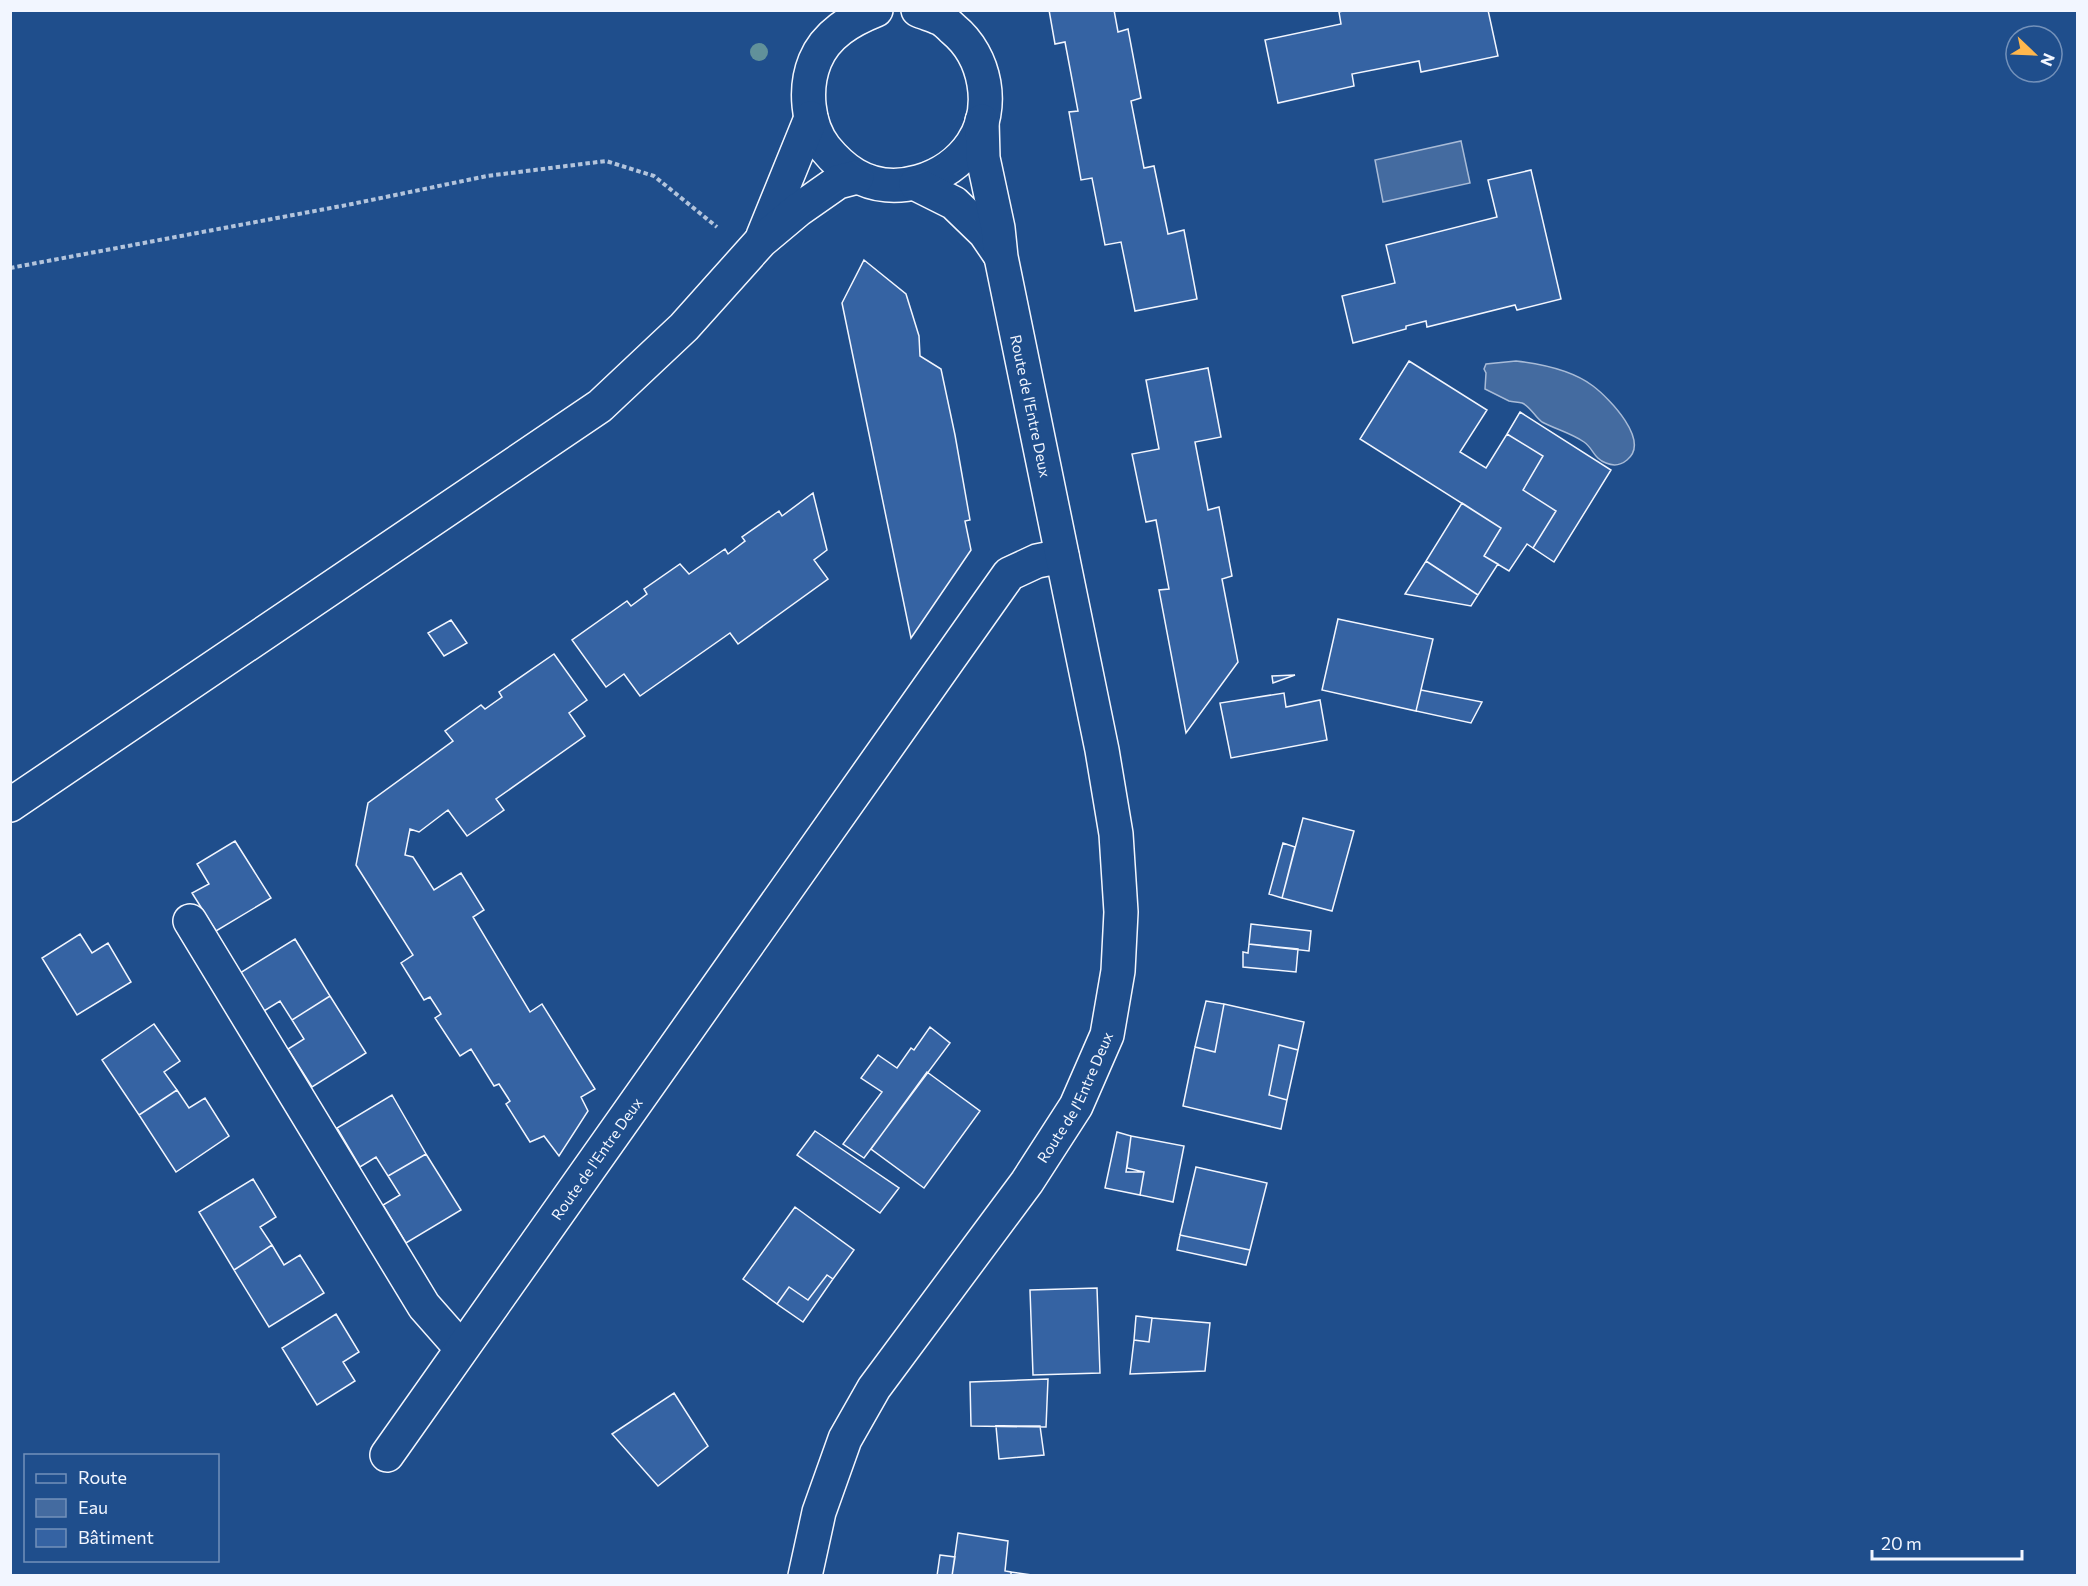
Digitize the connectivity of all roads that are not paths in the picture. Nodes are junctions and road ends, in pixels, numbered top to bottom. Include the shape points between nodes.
1 (862, 13) edge
2 (932, 13) edge
3 (811, 118) junction
4 (982, 121) junction
5 (857, 177) junction
6 (916, 184) junction
7 (756, 247) junction
8 (1001, 257) junction
9 (1062, 556) junction
10 (10, 805) edge
11 (190, 921) dead end
12 (461, 1348) junction
13 (387, 1455) dead end
14 (805, 1575) edge

1 - 3 main road via 831,37 815,61 809,89
2 - 4 main road via 963,37 980,63 986,92
3 - 5 main road via 820,141 837,162
3 - 7 main road
4 - 6 main road via 958,162
4 - 8 main road, Route de l'Entre Deux via 983,158
5 - 6 main road via 886,185
5 - 7 main road via 838,182
6 - 8 main road, Route de l'Entre Deux via 954,203 985,233
7 - 10 main road via 684,327 600,406
8 - 9 main road, Route de l'Entre Deux
9 - 12 main road, Route de l'Entre Deux via 1037,561 1009,574
9 - 14 main road, Route de l'Entre Deux via 1116,834 1121,912 1118,971 1107,1035 1076,1106 1027,1182 874,1388 845,1439 819,1512
11 - 12 main road via 424,1306
12 - 13 main road, Route de l'Entre Deux

